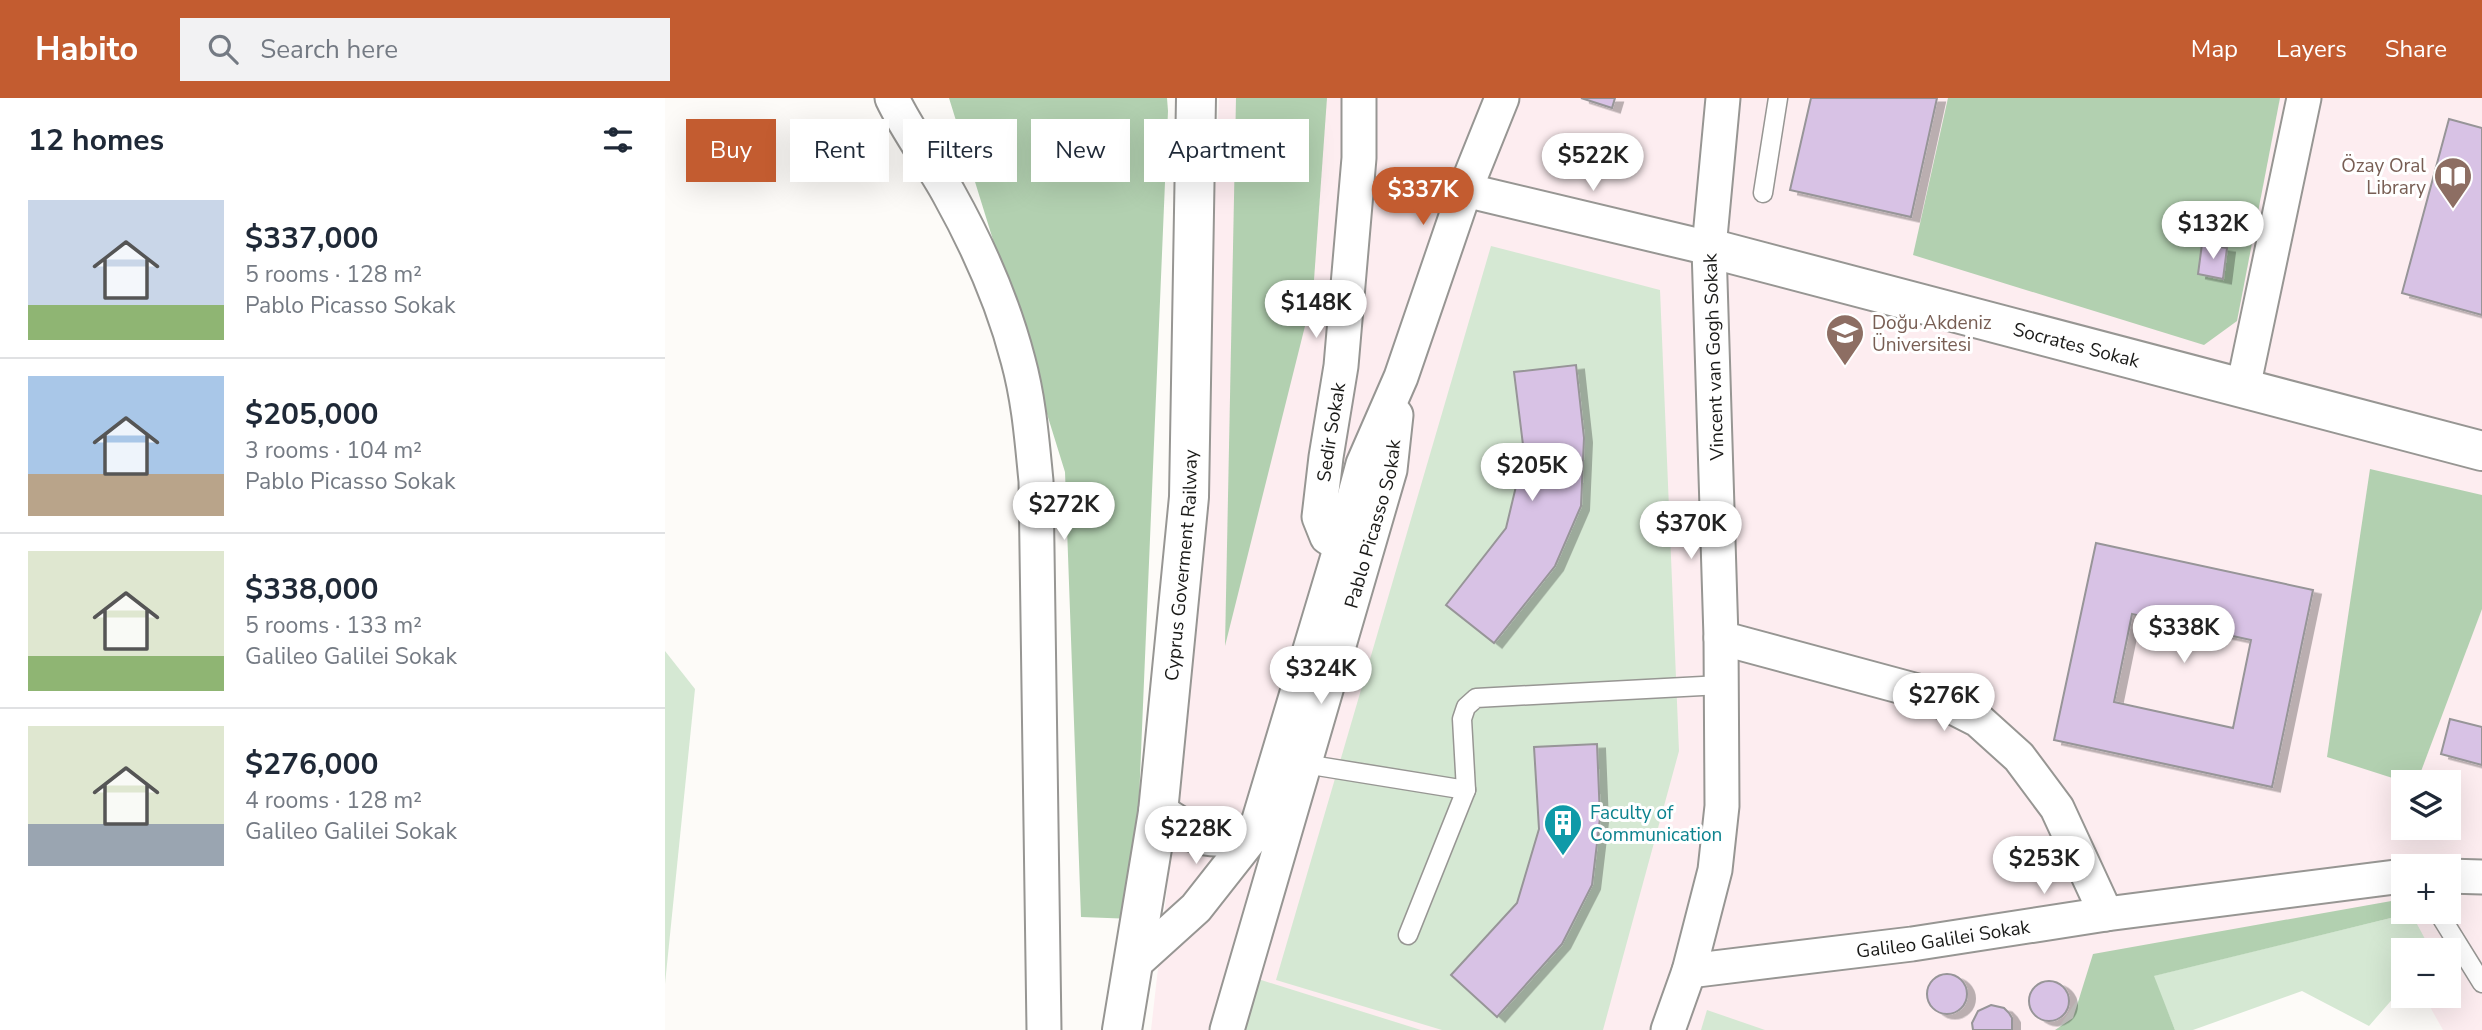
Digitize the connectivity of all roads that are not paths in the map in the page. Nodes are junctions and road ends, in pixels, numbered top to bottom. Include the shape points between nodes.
1 (892, 98) edge
2 (1196, 98) edge
3 (1359, 98) edge
4 (1502, 98) edge
5 (1723, 98) edge
6 (1778, 98) edge
7 (2304, 98) edge
8 (1465, 190) junction
9 (1763, 193) dead end
10 (1709, 248) junction
11 (1401, 377) junction
12 (2243, 388) junction
13 (2482, 451) edge
14 (1341, 546) junction
15 (1721, 638) junction
16 (1721, 685) junction
17 (1305, 764) junction
18 (1466, 790) junction
19 (1158, 812) junction
20 (1255, 833) junction
21 (2461, 876) edge
22 (2482, 877) edge
23 (2391, 878) edge
24 (2106, 914) junction
25 (2445, 924) edge
26 (1408, 935) dead end
27 (1134, 964) junction
28 (1689, 971) junction
29 (2482, 983) edge
30 (1044, 1030) edge
31 (1122, 1030) edge
32 (1227, 1030) edge
33 (1668, 1030) edge

1 - 30 street via 979,249 1019,361 1030,419 1036,481
2 - 19 main road, Cyprus Goverment Railway via 1189,497
3 - 14 street, Sedir Sokak via 1359,158 1341,366 1319,517 1327,537
4 - 8 street, Pablo Picasso Sokak
5 - 10 street, Vincent van Gogh Sokak
6 - 9 lane
7 - 12 street
8 - 10 street, Socrates Sokak
8 - 11 street, Pablo Picasso Sokak
10 - 12 main road, Socrates Sokak
10 - 15 street, Vincent van Gogh Sokak
11 - 14 street, Pablo Picasso Sokak via 1363,464
11 - 17 street, Pablo Picasso Sokak via 1390,470
12 - 13 main road, Socrates Sokak
14 - 20 street, Pablo Picasso Sokak
15 - 16 street, Vincent van Gogh Sokak
15 - 24 street via 1925,693 1977,720 2019,757 2057,808
16 - 18 lane via 1476,698 1462,719
16 - 28 street, Vincent van Gogh Sokak via 1722,806 1715,870
17 - 18 lane
17 - 32 street, Pablo Picasso Sokak
18 - 26 lane
19 - 20 main road via 1201,837 1223,839
19 - 27 main road, Cyprus Goverment Railway
20 - 27 street, Pablo Picasso Sokak via 1196,908
21 - 22 street
23 - 24 street, Galileo Galilei Sokak
24 - 28 street, Galileo Galilei Sokak
25 - 29 lane
27 - 31 main road, Cyprus Goverment Railway
28 - 33 street, Vincent van Gogh Sokak

